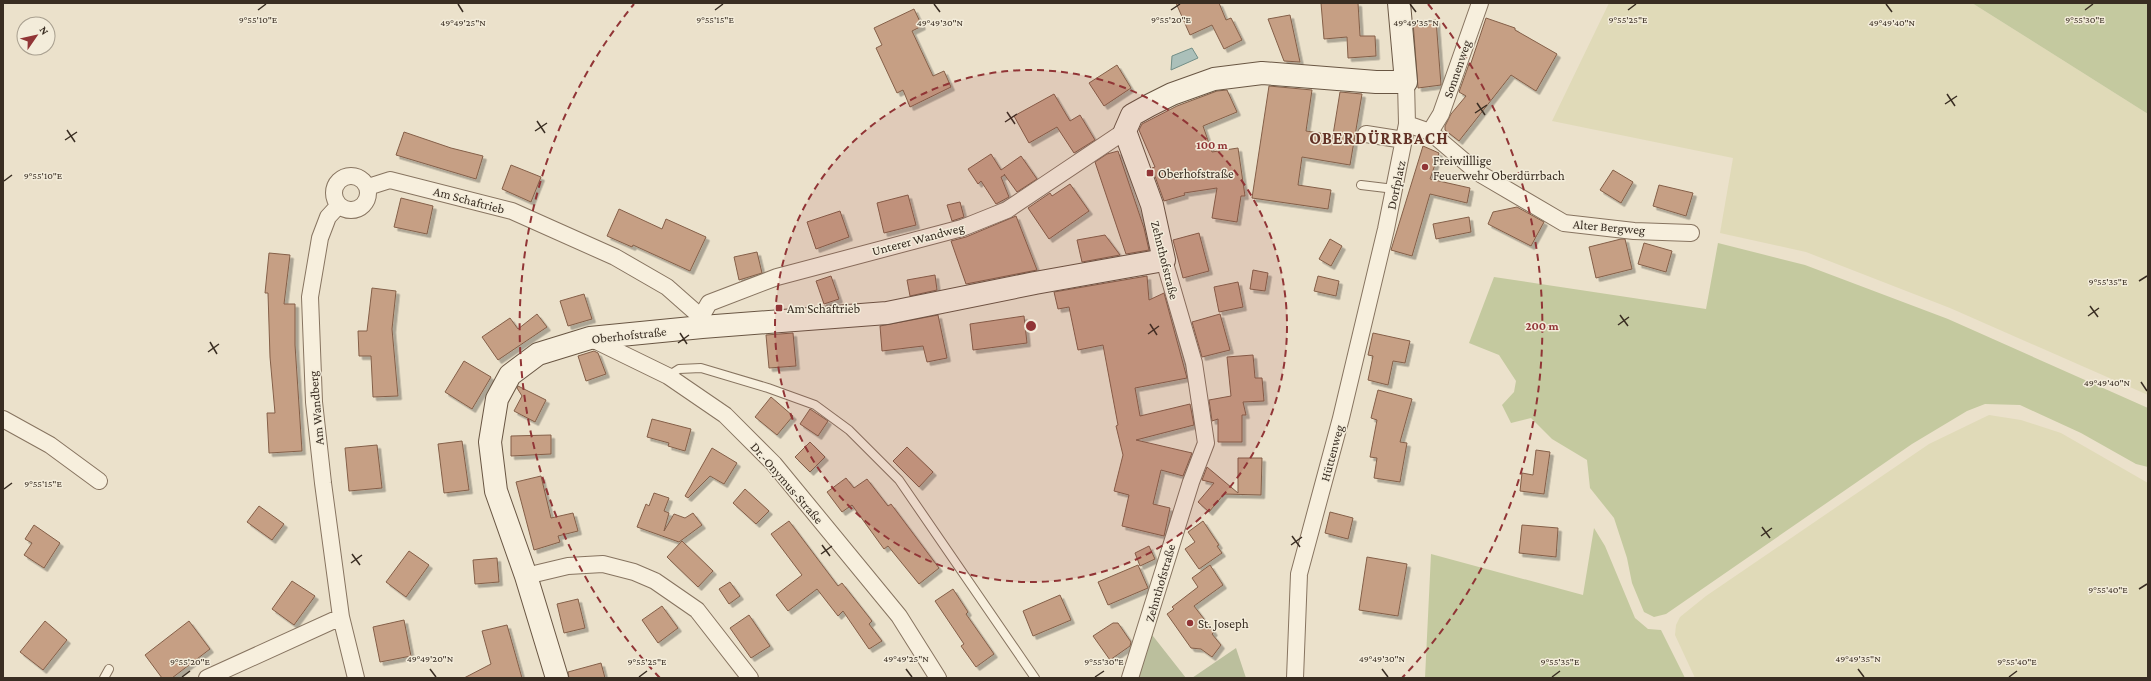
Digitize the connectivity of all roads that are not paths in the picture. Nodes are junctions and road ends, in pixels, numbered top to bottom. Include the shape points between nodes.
1 (1399, 3) edge
2 (1480, 3) edge
3 (1406, 82) junction
4 (1407, 124) junction
5 (1125, 132) junction
6 (1430, 132) junction
7 (1366, 134) dead end
8 (1404, 140) junction
9 (1361, 185) dead end
10 (368, 187) junction
11 (1394, 191) junction
12 (339, 205) junction
13 (1386, 229) joint
14 (1691, 233) dead end
15 (1164, 260) junction
16 (701, 322) junction
17 (590, 338) junction
18 (668, 376) junction
19 (3, 419) edge
20 (99, 481) dead end
21 (526, 576) junction
22 (341, 617) junction
23 (109, 669) dead end
24 (104, 678) edge
25 (207, 678) edge
26 (356, 678) edge
27 (557, 678) edge
28 (750, 678) edge
29 (938, 678) edge
30 (1035, 678) edge
31 (1130, 678) edge
32 (1296, 678) edge

1 - 3 street
2 - 6 street, Sonnenweg via 1441,114
3 - 4 street
3 - 5 street via 1262,73 1214,79 1172,94 1132,115
4 - 6 street, Alter Bergweg
4 - 8 street, Dorfplatz
5 - 15 street, Zehnthofstraße via 1152,205
5 - 16 street, Unterer Wandweg via 1007,210 962,228 777,277 709,303
6 - 14 street, Alter Bergweg via 1477,172 1564,223 1634,231
7 - 8 street
8 - 11 street, Dorfplatz
9 - 11 lane
10 - 12 street via 366,200 362,206 355,210 345,209
10 - 12 street via 356,177 342,178 335,186 334,194
10 - 16 street, Am Schaftrieb via 390,180 512,212 616,257 667,287
11 - 13 street, Dorfplatz
12 - 22 street, Am Wandberg via 328,218 320,238 310,297 314,402
13 - 32 street, Hüttenweg via 1341,418 1299,574
15 - 16 street, Oberhofstraße via 887,313
15 - 31 street, Zehnthofstraße via 1194,363 1206,443 1191,482
16 - 17 street, Oberhofstraße
17 - 18 street, Dr.-Onymus-Straße
17 - 21 street, Oberhofstraße via 538,354 510,375 497,399 490,442 496,491
18 - 29 street, Dr.-Onymus-Straße via 725,415 774,464 899,616
18 - 30 lane via 679,370 701,368 815,405 849,430 899,480
19 - 20 street via 50,445
21 - 27 street, Oberhofstraße
21 - 28 street via 568,566 603,564 634,572 655,582 697,610
22 - 25 street
22 - 26 street, Am Wandberg
23 - 24 lane

